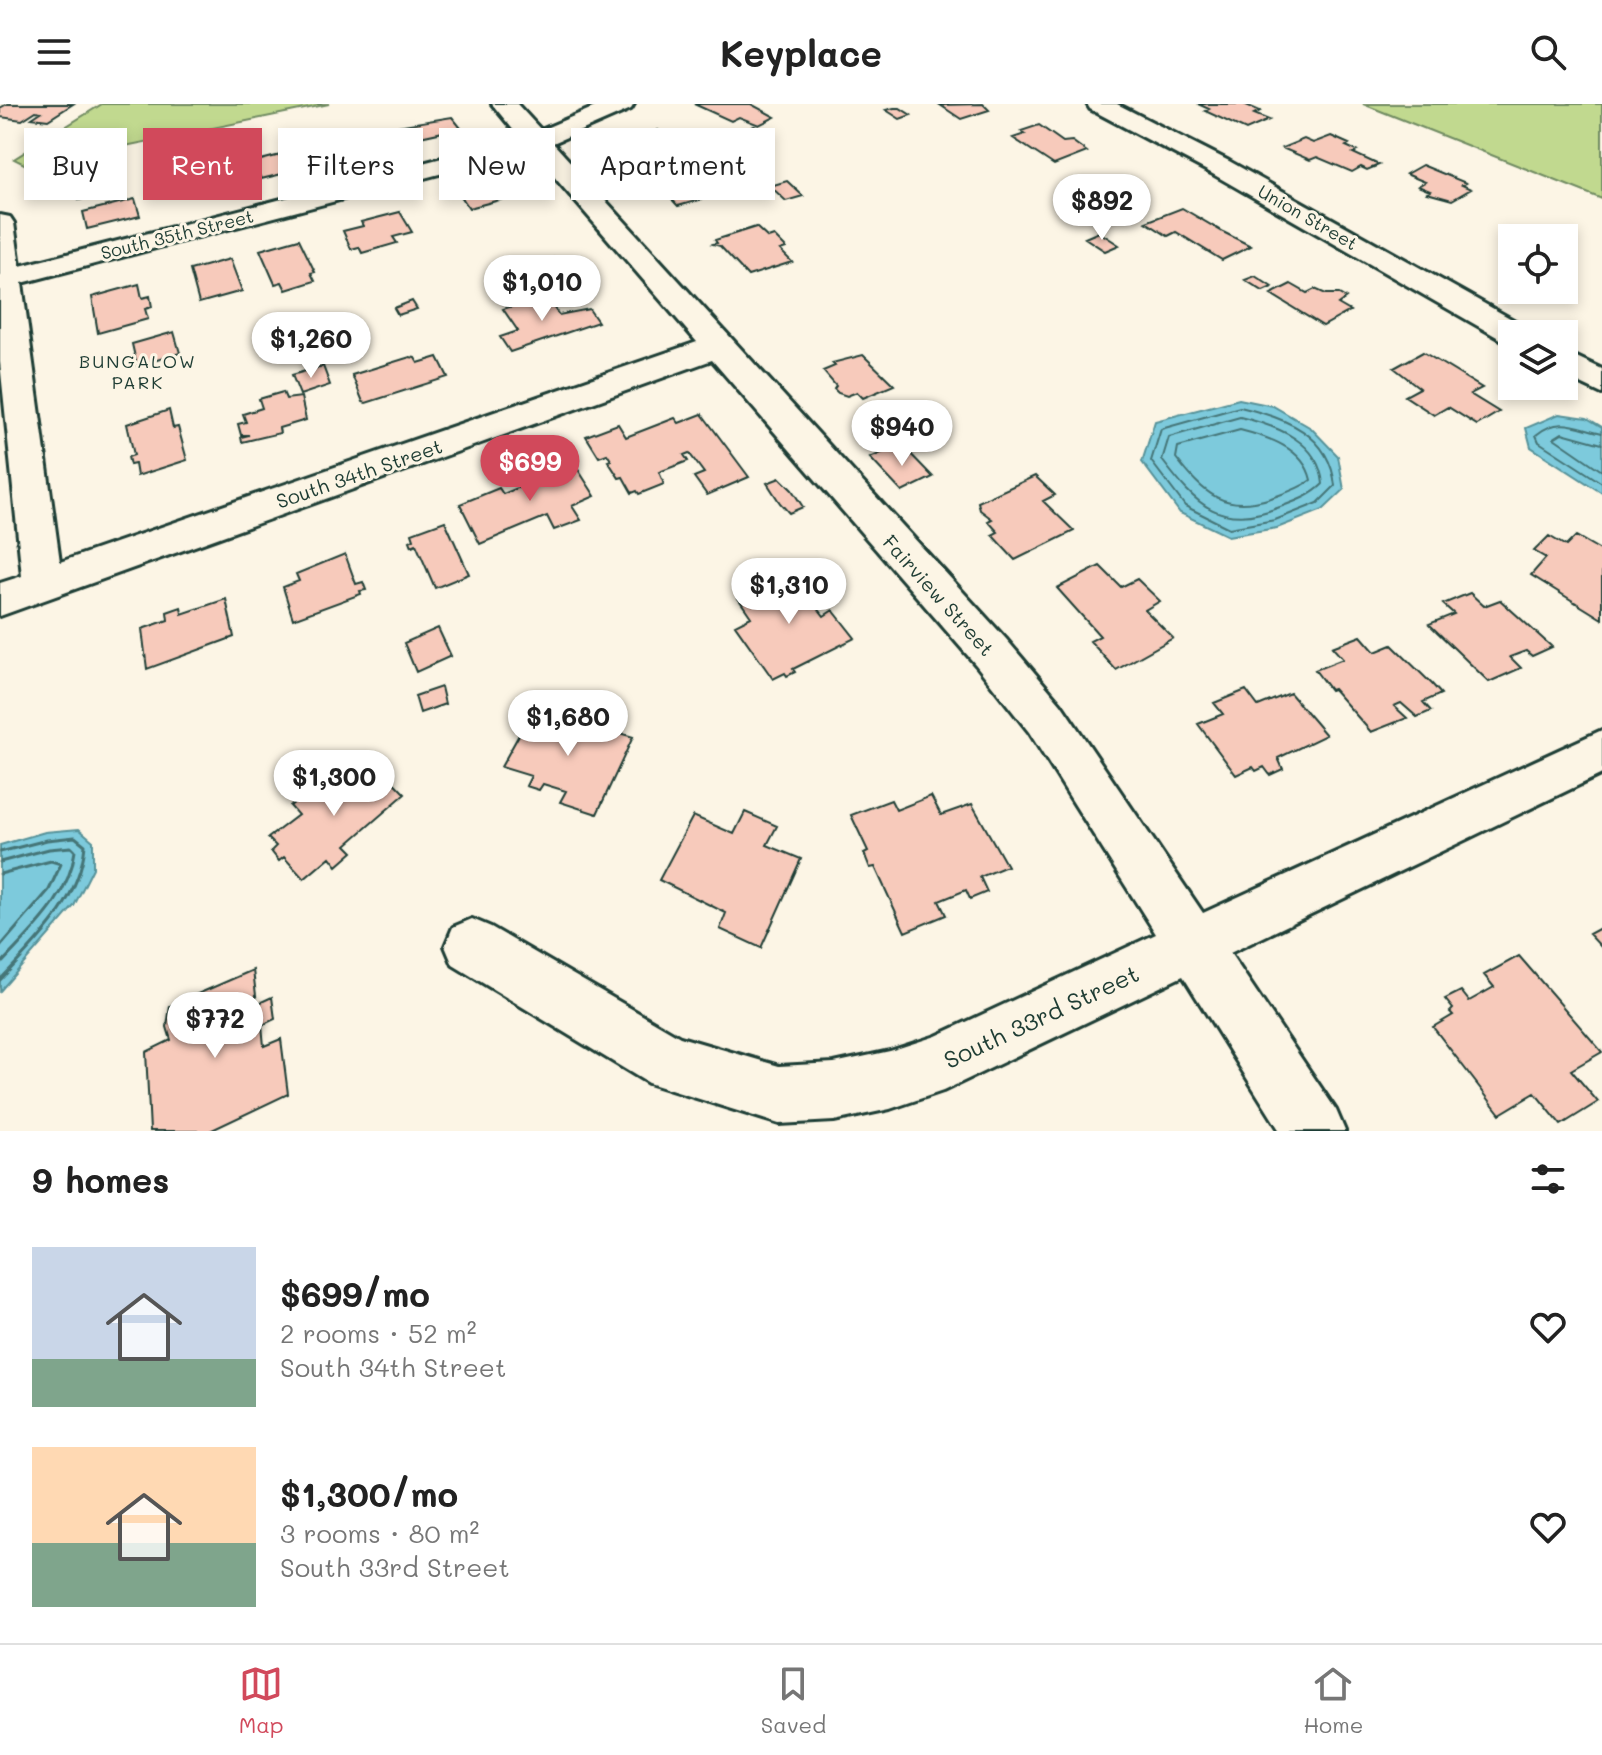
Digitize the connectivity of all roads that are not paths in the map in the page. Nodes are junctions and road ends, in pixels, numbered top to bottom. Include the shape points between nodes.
1 (504, 104) edge
2 (622, 104) edge
3 (1099, 104) edge
4 (525, 128) edge
5 (555, 133) edge
6 (555, 161) edge
7 (439, 166) edge
8 (0, 223) edge
9 (7, 278) junction
10 (1498, 324) edge
11 (718, 346) junction
12 (1578, 370) edge
13 (1602, 383) edge
14 (43, 585) junction
15 (0, 600) edge
16 (1602, 751) edge
17 (472, 946) dead end
18 (1194, 946) junction
19 (1315, 1131) edge

1 - 4 street, Fairview Street
2 - 5 street, South 35th Street
3 - 10 street, Union Street
6 - 11 street, Fairview Street
7 - 9 street, South 35th Street
8 - 9 street
9 - 14 street
11 - 14 street, South 34th Street
11 - 18 street, Fairview Street via 1045,718
12 - 13 street
14 - 15 street, South 34th Street
16 - 18 street, South 33rd Street
17 - 18 street, South 33rd Street via 668,1063 779,1095 834,1092 943,1062
18 - 19 street, Fairview Street

